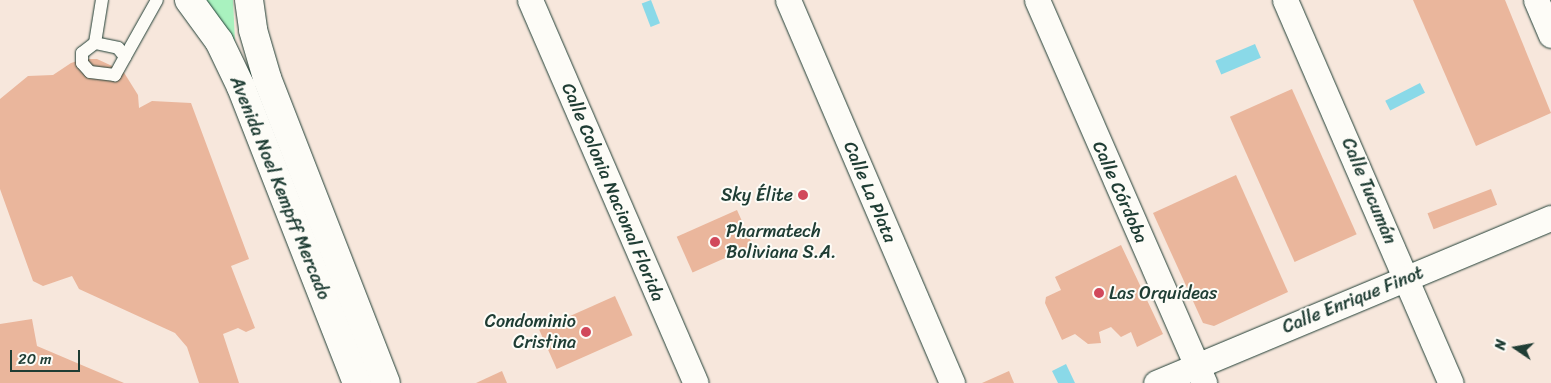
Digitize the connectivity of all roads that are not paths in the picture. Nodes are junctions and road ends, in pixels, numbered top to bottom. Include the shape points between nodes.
1 (102, 0) edge
2 (156, 0) edge
3 (189, 0) edge
4 (249, 0) edge
5 (530, 0) edge
6 (788, 0) edge
7 (1037, 0) edge
8 (1285, 0) edge
9 (1542, 2) edge
10 (1551, 35) edge
11 (94, 42) junction
12 (125, 57) junction
13 (1551, 218) edge
14 (1406, 278) junction
15 (1200, 374) edge
16 (357, 383) edge
17 (386, 383) edge
18 (696, 383) edge
19 (952, 383) edge
20 (1156, 383) edge
21 (1452, 383) edge

1 - 11 lane
2 - 12 lane
3 - 16 main road, Avenida Noel Kempff Mercado via 219,41 241,87
4 - 17 main road, Avenida Noel Kempff Mercado via 253,30 267,78
5 - 18 street, Calle Colonia Nacional Florida
6 - 19 street, Calle La Plata
7 - 15 street, Calle Córdoba
8 - 14 street, Calle Tucumán
9 - 10 street
11 - 12 lane via 118,48
11 - 12 lane via 82,53 82,63 90,72 115,75
13 - 14 street, Calle Enrique Finot
14 - 15 street, Calle Enrique Finot
14 - 21 street, Calle Tucumán
15 - 20 street, Calle Enrique Finot

